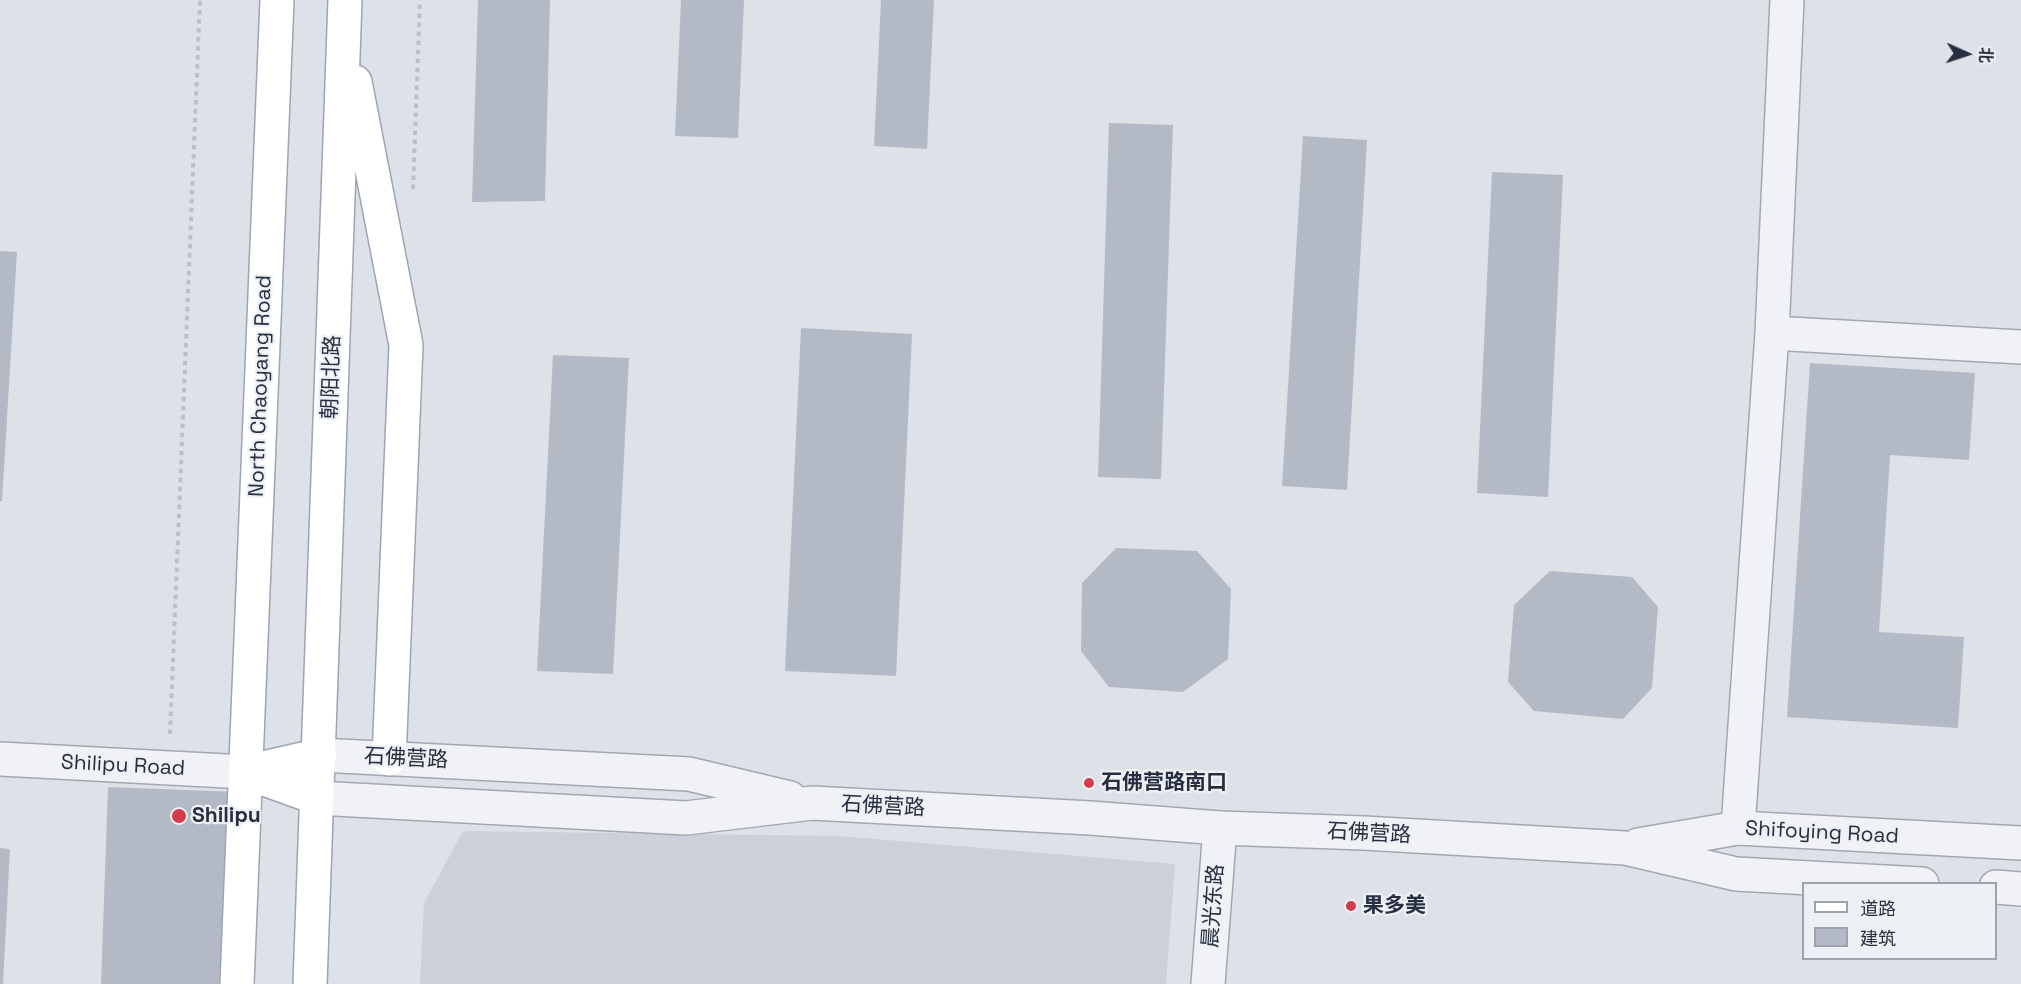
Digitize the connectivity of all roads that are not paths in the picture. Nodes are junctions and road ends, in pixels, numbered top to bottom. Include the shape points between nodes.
1 (277, 0) edge
2 (1787, 0) edge
3 (344, 13) edge
4 (1772, 333) junction
5 (2021, 347) edge
6 (320, 755) junction
7 (0, 759) edge
8 (389, 759) junction
9 (245, 772) junction
10 (317, 798) junction
11 (812, 803) junction
12 (1220, 828) junction
13 (1738, 828) junction
14 (2021, 843) edge
15 (1625, 848) junction
16 (1885, 882) edge
17 (1997, 887) edge
18 (2021, 889) edge
19 (237, 984) edge
20 (310, 984) edge
21 (1208, 984) edge

1 - 9 main road, North Chaoyang Road
2 - 4 street
3 - 6 main road, 朝阳北路
3 - 8 main road via 406,345
4 - 5 street
4 - 13 street
6 - 8 street, 石佛营路
6 - 9 main road
6 - 10 main road, 朝阳北路
7 - 9 street, Shilipu Road
8 - 11 street, 石佛营路 via 688,774
9 - 10 main road
9 - 19 main road, North Chaoyang Road
10 - 11 street, 石佛营路 via 686,818
10 - 20 main road
11 - 12 street, 石佛营路
12 - 15 street, 石佛营路
12 - 21 street, 晨光东路
13 - 14 street, Shifoying Road
13 - 15 street, Shifoying Road
15 - 16 street, 石佛营路 via 1736,874
17 - 18 street

